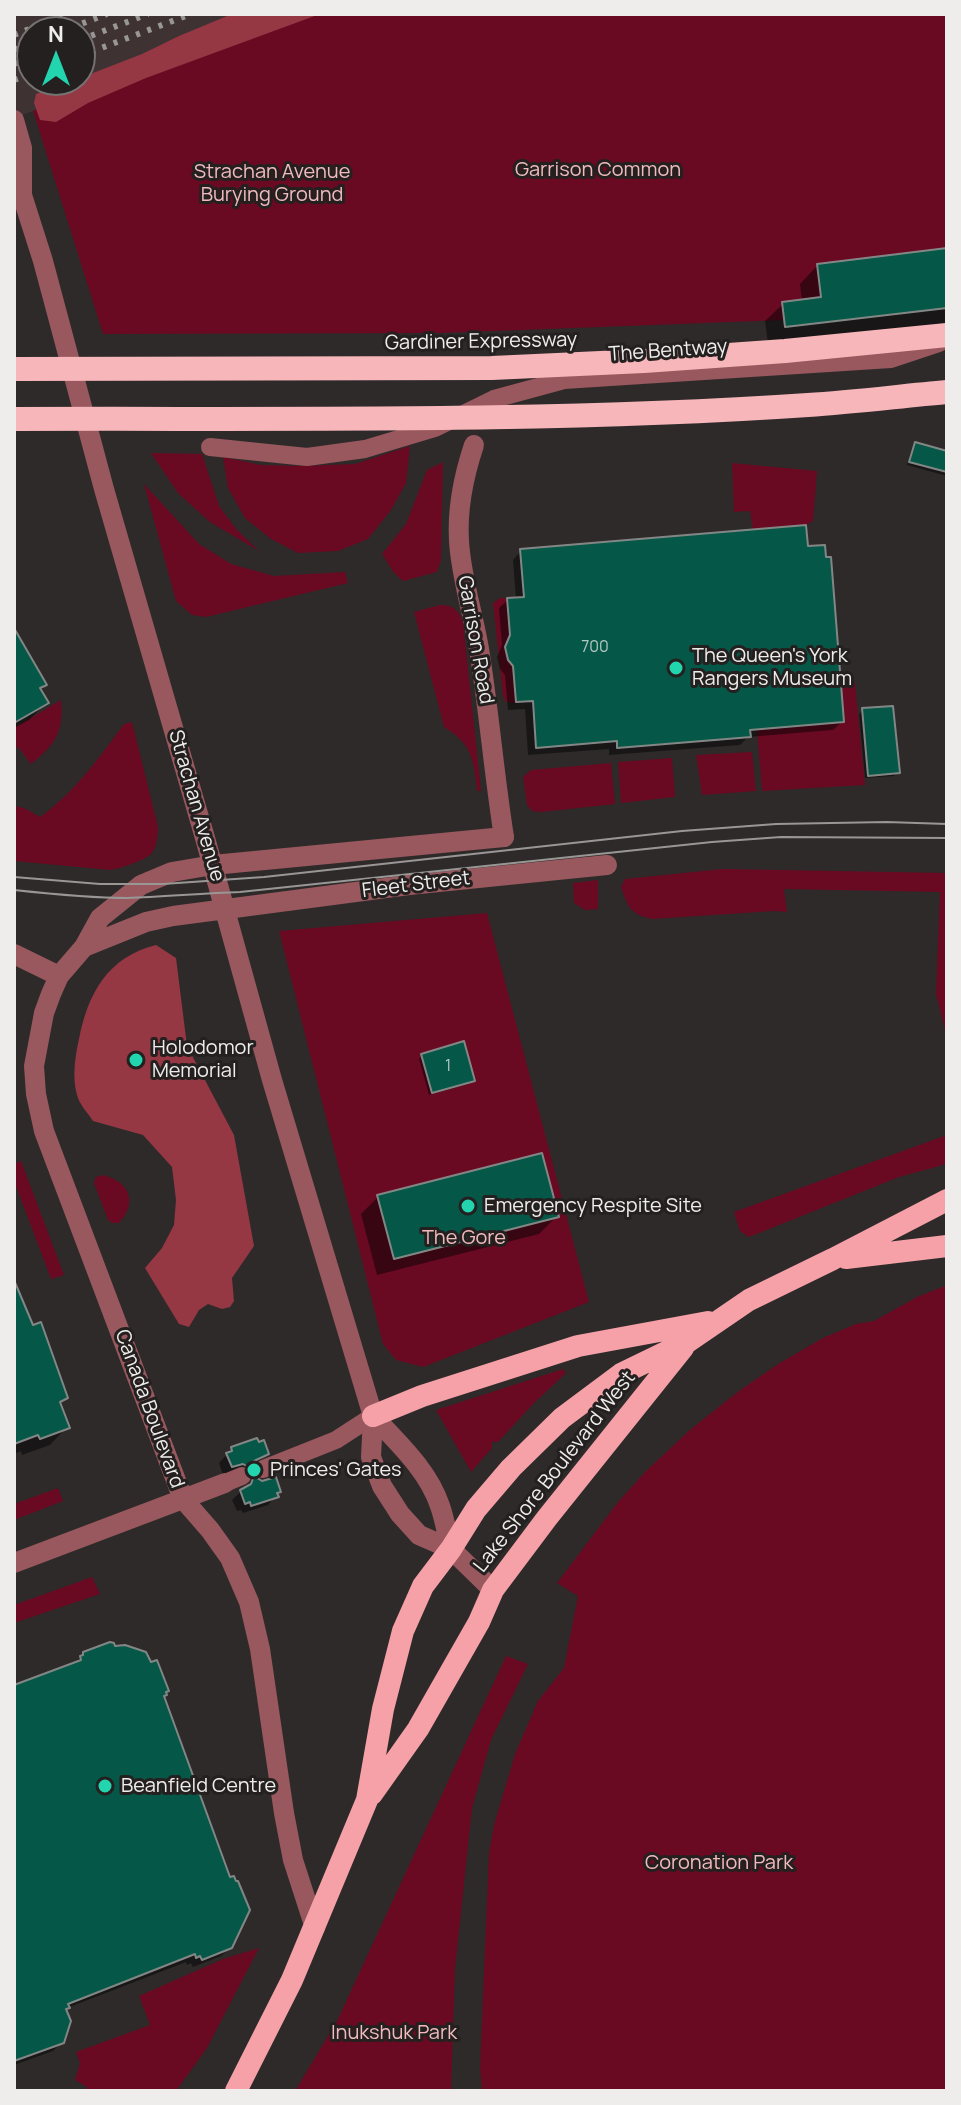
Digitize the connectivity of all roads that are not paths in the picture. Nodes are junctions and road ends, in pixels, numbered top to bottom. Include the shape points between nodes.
1 (15, 125) edge
2 (18, 189) edge
3 (947, 335) edge
4 (947, 341) edge
5 (14, 369) edge
6 (947, 392) edge
7 (14, 419) edge
8 (474, 445) dead end
9 (210, 447) dead end
10 (504, 837) joint
11 (213, 865) junction
12 (607, 865) dead end
13 (225, 910) junction
14 (84, 947) junction
15 (14, 954) edge
16 (59, 976) junction
17 (947, 1200) edge
18 (947, 1246) edge
19 (833, 1259) junction
20 (717, 1321) junction
21 (689, 1341) junction
22 (373, 1416) junction
23 (263, 1469) dead end
24 (234, 1480) dead end
25 (183, 1499) junction
26 (451, 1549) junction
27 (14, 1563) edge
28 (493, 1590) junction
29 (367, 1800) junction
30 (315, 1928) junction
31 (236, 2091) edge

1 - 2 street, Strachan Avenue via 22,148
2 - 11 street, Strachan Avenue via 43,261
3 - 5 highway, Gardiner Expressway, bridge via 785,351 492,368
4 - 9 street, The Bentway via 891,359 564,380 494,399 435,428 365,449 307,457
6 - 7 highway, bridge via 810,405 486,418
8 - 10 street, Garrison Road via 461,501 459,539
10 - 11 street, Fleet Street
11 - 13 street, Strachan Avenue
11 - 14 street, Fleet Street via 172,872 141,885 100,918
12 - 13 street, Fleet Street
13 - 14 street, Fleet Street via 146,922
13 - 22 street, Strachan Avenue
14 - 16 street, Canada Boulevard
15 - 16 street
16 - 25 street, Canada Boulevard via 44,1013 34,1066 44,1131
17 - 19 highway, Lake Shore Boulevard West
18 - 19 highway, Lake Shore Boulevard West
19 - 20 highway, Lake Shore Boulevard West
20 - 21 highway, Lake Shore Boulevard West
20 - 22 highway via 578,1346
21 - 26 highway, Lake Shore Boulevard West via 621,1374 562,1418 476,1509
21 - 28 highway, Lake Shore Boulevard West
22 - 23 street via 336,1440
22 - 26 street, Strachan Avenue via 430,1484
22 - 26 street, Strachan Avenue via 371,1457 382,1486 419,1535
24 - 25 street
25 - 27 street
25 - 30 street, Canada Boulevard via 230,1558 249,1602 293,1860
26 - 28 street, Strachan Avenue
26 - 29 highway, Lake Shore Boulevard West via 423,1586 403,1631
28 - 29 highway, Lake Shore Boulevard West via 418,1729
29 - 30 highway, Lake Shore Boulevard West
30 - 31 highway, Lake Shore Boulevard West

